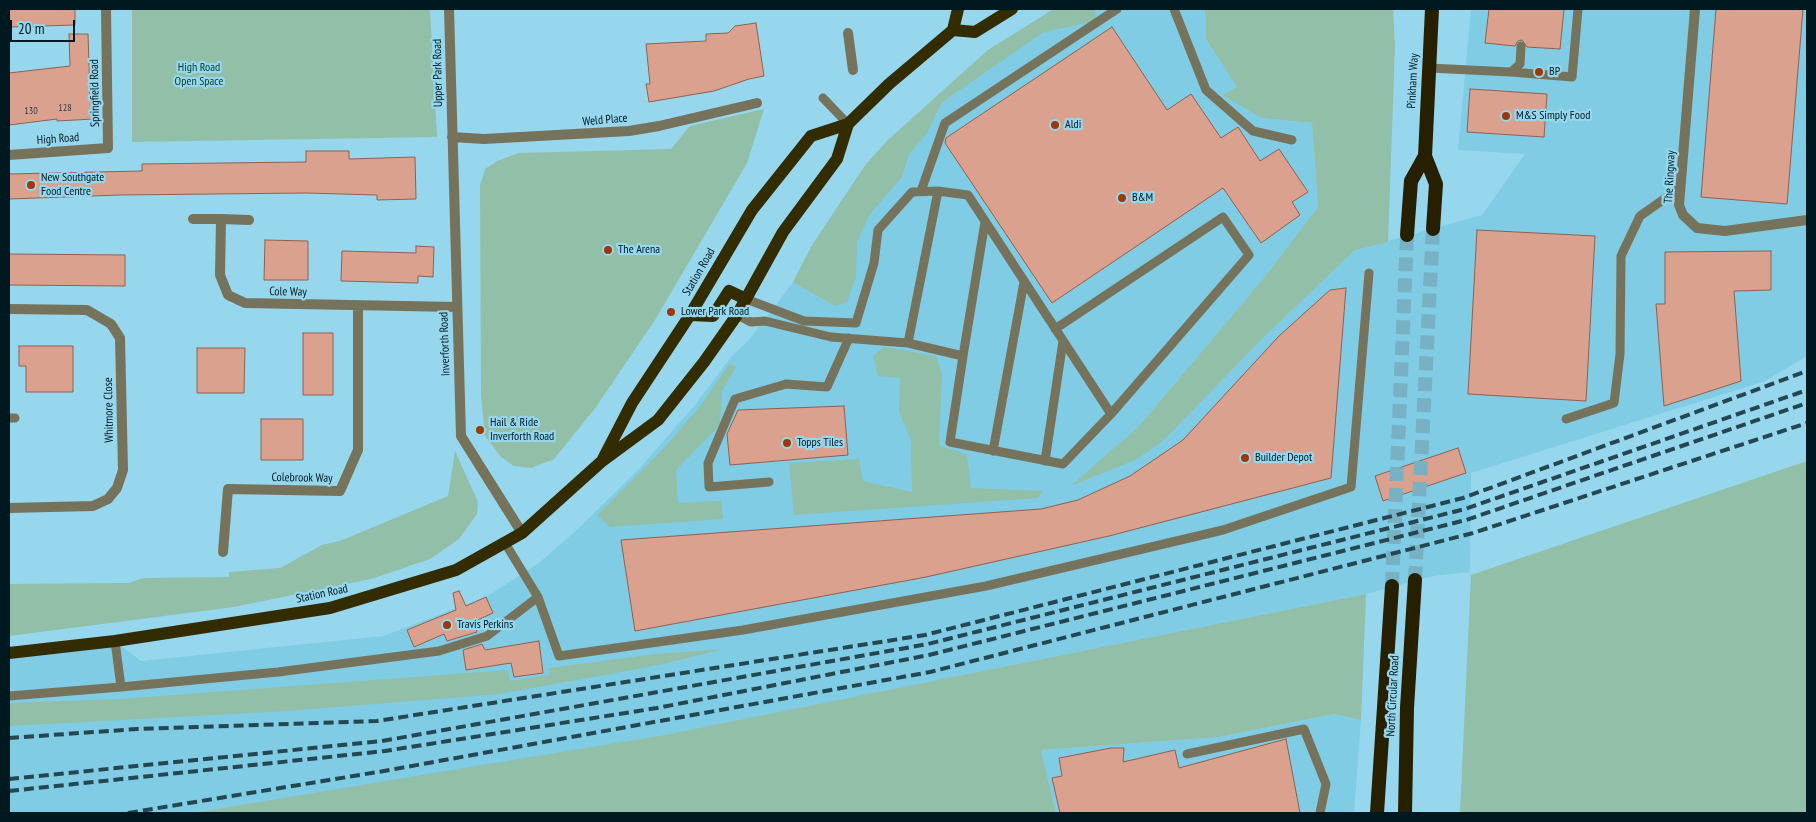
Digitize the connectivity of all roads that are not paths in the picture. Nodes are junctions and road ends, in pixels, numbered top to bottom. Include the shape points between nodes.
1 (106, 9) edge
2 (449, 9) edge
3 (958, 9) edge
4 (1012, 9) edge
5 (1117, 9) edge
6 (1174, 9) edge
7 (1432, 9) edge
8 (1578, 9) edge
9 (1695, 9) edge
10 (953, 30) junction
11 (848, 33) dead end
12 (1521, 46) dead end
13 (1429, 68) junction
14 (853, 70) dead end
15 (1511, 72) junction
16 (823, 98) dead end
17 (757, 103) dead end
18 (848, 124) junction
19 (452, 137) junction
20 (1292, 140) dead end
21 (108, 148) joint
22 (9, 155) edge
23 (1425, 156) junction
24 (1680, 188) junction
25 (938, 191) junction
26 (922, 192) junction
27 (193, 219) dead end
28 (221, 219) junction
29 (249, 220) dead end
30 (1807, 220) edge
31 (985, 222) junction
32 (1433, 228) tunnel mouth
33 (1407, 235) tunnel mouth
34 (1369, 273) dead end
35 (1024, 282) junction
36 (746, 299) junction
37 (358, 306) junction
38 (456, 306) junction
39 (9, 309) edge
40 (690, 315) junction
41 (736, 315) junction
42 (1055, 329) junction
43 (849, 338) junction
44 (1063, 341) junction
45 (908, 343) junction
46 (963, 356) junction
47 (1111, 414) junction
48 (1566, 419) dead end
49 (993, 451) junction
50 (1045, 461) junction
51 (601, 462) junction
52 (769, 482) dead end
53 (9, 508) edge
54 (522, 533) junction
55 (506, 543) junction
56 (223, 552) dead end
57 (1415, 580) tunnel mouth
58 (1392, 586) tunnel mouth
59 (538, 597) junction
60 (115, 641) junction
61 (9, 654) edge
62 (121, 687) junction
63 (9, 696) edge
64 (1187, 754) dead end
65 (1320, 813) edge
66 (1377, 813) edge
67 (1405, 813) edge

1 - 21 street, Springfield Road
2 - 19 street, Upper Park Road
3 - 10 main road
4 - 10 main road via 975,32
5 - 26 lane via 945,123
6 - 20 lane via 1206,90 1253,131
7 - 13 highway, Pinkham Way
8 - 15 lane via 1572,77
9 - 24 street, The Ringway
10 - 18 main road, Station Road
11 - 14 street
12 - 15 lane via 1520,64
13 - 15 lane
13 - 23 highway, Pinkham Way
16 - 18 lane
17 - 19 street, Weld Place via 629,130 484,139
18 - 36 main road, Station Road via 837,159 784,232
18 - 40 main road, Station Road via 811,136 752,210
19 - 38 street, Inverforth Road
21 - 22 street, High Road
23 - 32 highway, Pinkham Way via 1436,184
23 - 33 highway, Pinkham Way via 1411,181
24 - 30 street, The Ringway via 1679,205 1683,215 1697,228 1725,231
24 - 48 lane via 1640,216 1622,256 1620,354 1614,403
25 - 26 lane
25 - 31 lane via 968,195
25 - 45 lane
26 - 36 lane via 912,192 878,230 874,263 856,323 804,321
27 - 28 street
28 - 29 street
28 - 37 street, Cole Way via 220,275 228,295 245,303
31 - 35 lane
31 - 46 lane
34 - 59 lane via 1350,487 1223,530 986,586 743,630 559,656
35 - 42 lane
35 - 49 lane
36 - 40 main road via 729,291 713,316
36 - 41 main road, Station Road
37 - 38 street, Cole Way
37 - 56 street, Colebrook Way via 358,450 340,491 228,489
38 - 54 street, Inverforth Road via 461,436
39 - 53 street, Whitmore Close via 88,310 111,324 120,338 123,470 117,488 108,499 93,506
40 - 51 main road, Station Road via 632,403
41 - 43 lane via 751,322 766,321 831,337
41 - 51 main road, Station Road via 658,420
42 - 44 lane
42 - 47 lane via 1223,217 1249,255
43 - 45 lane
43 - 52 lane via 826,387 786,384 735,399 708,463 709,487
44 - 47 lane
44 - 50 lane
45 - 46 lane
46 - 49 lane via 950,442
47 - 50 lane via 1063,464
49 - 50 lane
51 - 54 main road, Station Road
54 - 55 main road, Station Road
55 - 59 lane
55 - 60 main road, Station Road via 456,570 330,608
57 - 67 highway, North Circular Road via 1407,708
58 - 66 highway, North Circular Road
59 - 62 lane via 487,636 439,651 278,672
60 - 61 main road, Station Road
60 - 62 lane
62 - 63 lane
64 - 65 lane via 1304,729 1326,784

